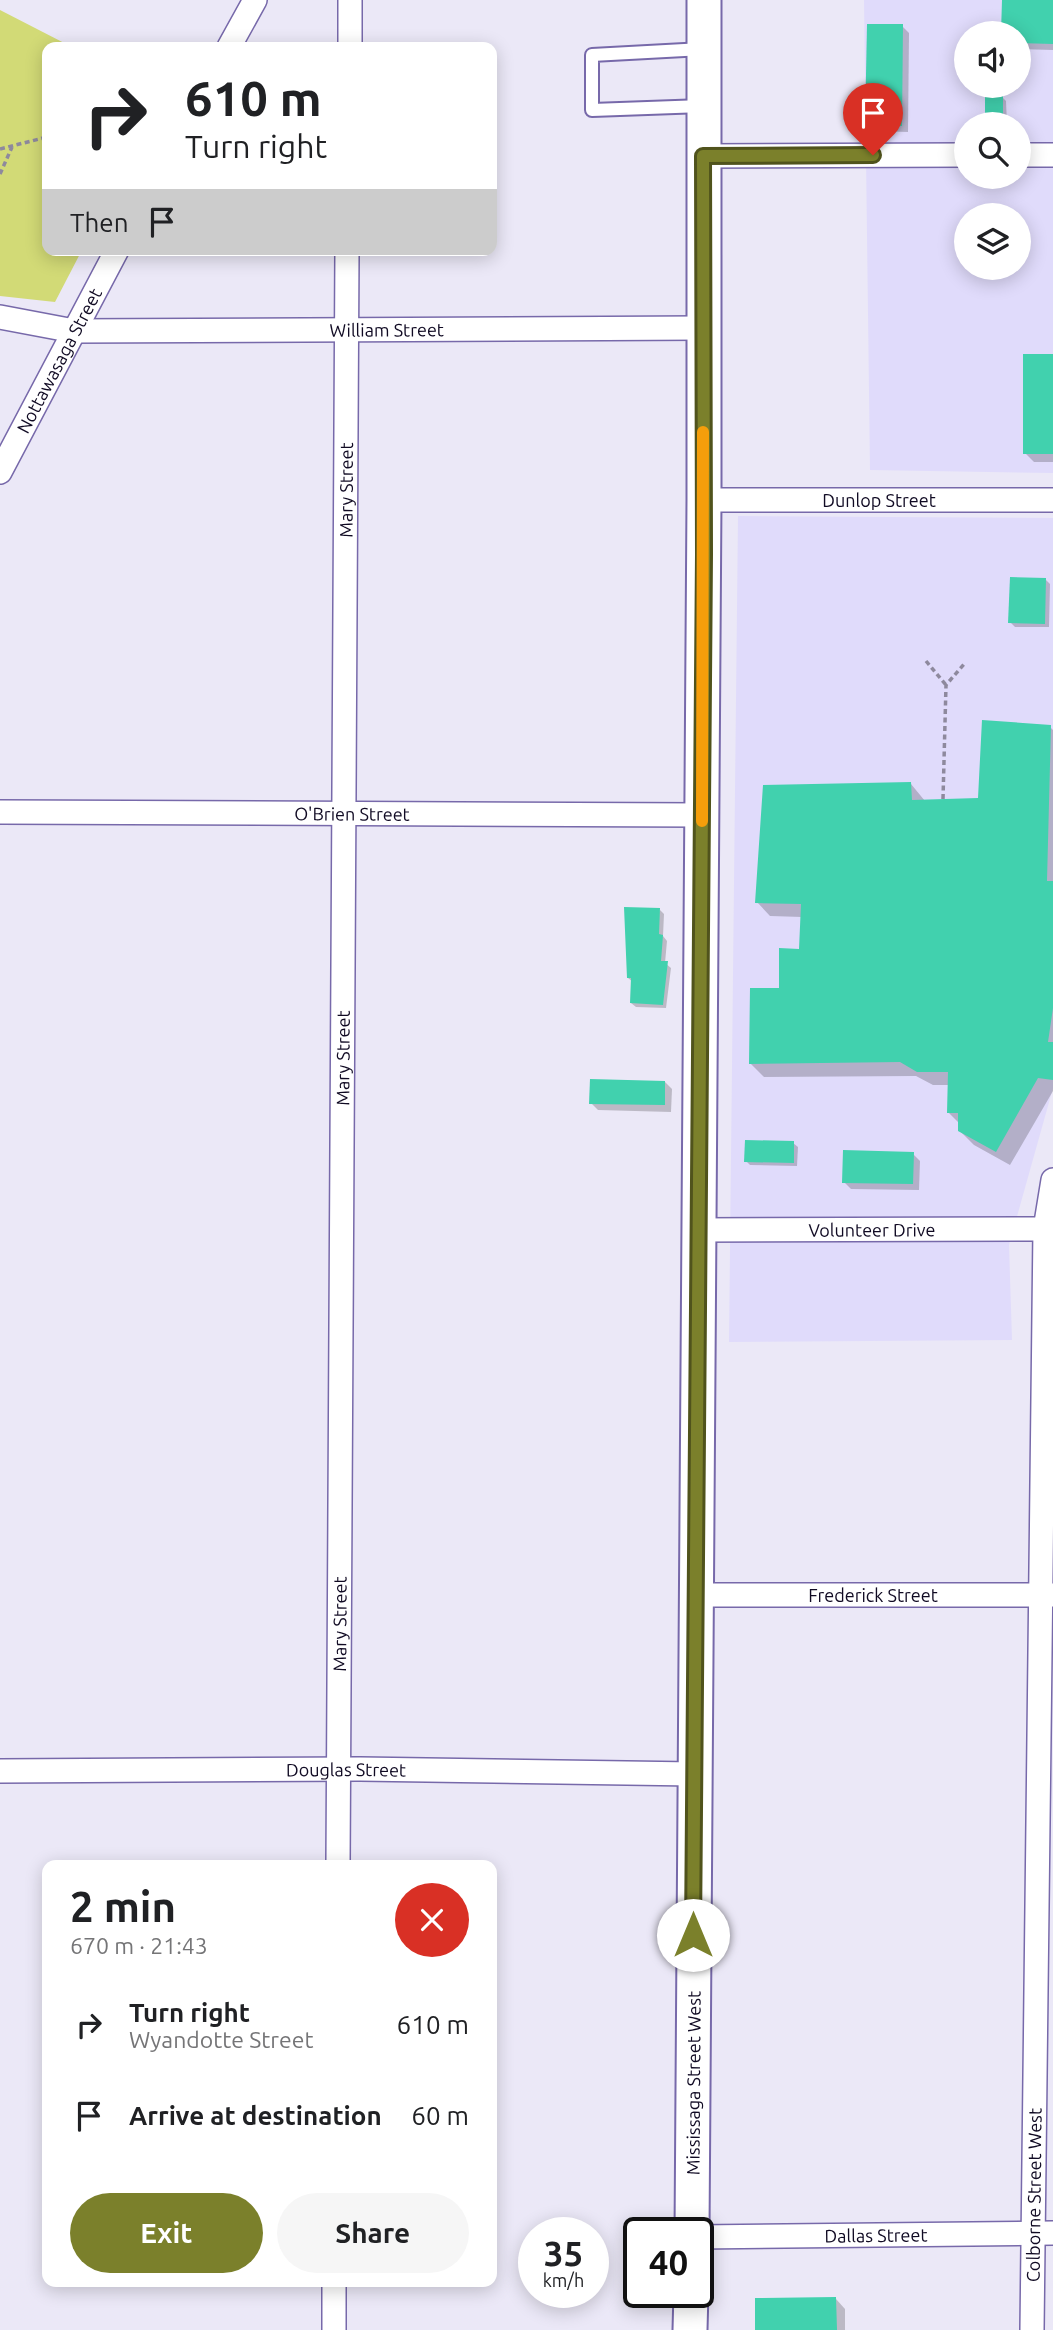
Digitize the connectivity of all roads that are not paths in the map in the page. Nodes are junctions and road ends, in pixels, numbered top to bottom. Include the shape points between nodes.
1 (255, 0) edge
2 (350, 0) edge
3 (704, 0) edge
4 (232, 42) edge
5 (350, 42) edge
6 (703, 49) junction
7 (703, 106) junction
8 (954, 155) edge
9 (1031, 155) edge
10 (1053, 155) edge
11 (703, 156) junction
12 (114, 256) edge
13 (347, 256) edge
14 (0, 317) edge
15 (346, 327) junction
16 (702, 328) junction
17 (74, 331) junction
18 (0, 472) edge
19 (704, 499) junction
20 (1053, 500) edge
21 (0, 812) edge
22 (702, 815) junction
23 (342, 816) junction
24 (1053, 1180) edge
25 (1045, 1229) junction
26 (699, 1230) junction
27 (695, 1595) junction
28 (1047, 1595) edge
29 (339, 1770) junction
30 (0, 1771) edge
31 (694, 1774) junction
32 (338, 1860) edge
33 (1046, 1904) edge
34 (692, 2217) edge
35 (1044, 2233) edge
36 (714, 2237) edge
37 (334, 2287) edge
38 (691, 2308) edge
39 (334, 2330) edge
40 (691, 2330) edge
41 (1032, 2330) edge

1 - 4 street
2 - 5 street
3 - 6 street, Mississaga Street West
6 - 7 street, Mississaga Street West
6 - 7 lane via 592,55 592,110
7 - 11 street, Mississaga Street West
8 - 11 street
9 - 10 street
11 - 16 street, Mississaga Street West
12 - 17 street, Nottawasaga Street
13 - 15 street, Mary Street
14 - 17 street, William Street
15 - 16 street, William Street
15 - 17 street, William Street
15 - 23 street, Mary Street
16 - 19 street, Mississaga Street West
17 - 18 street, Nottawasaga Street
19 - 20 street, Dunlop Street
19 - 22 street, Mississaga Street West
21 - 23 street, O'Brien Street
22 - 23 street, O'Brien Street
22 - 26 street, Mississaga Street West
23 - 29 street, Mary Street
24 - 25 street, Colborne Street West
25 - 26 street, Volunteer Drive
25 - 28 street, Colborne Street West
26 - 27 street, Mississaga Street West
27 - 28 street, Frederick Street
27 - 31 street, Mississaga Street West
28 - 33 street, Colborne Street West
29 - 30 street, Douglas Street
29 - 31 street, Douglas Street
29 - 32 street, Mary Street
31 - 34 street, Mississaga Street West
33 - 35 street, Colborne Street West
35 - 36 street, Dallas Street
35 - 41 street, Colborne Street West
37 - 39 street
38 - 40 street

